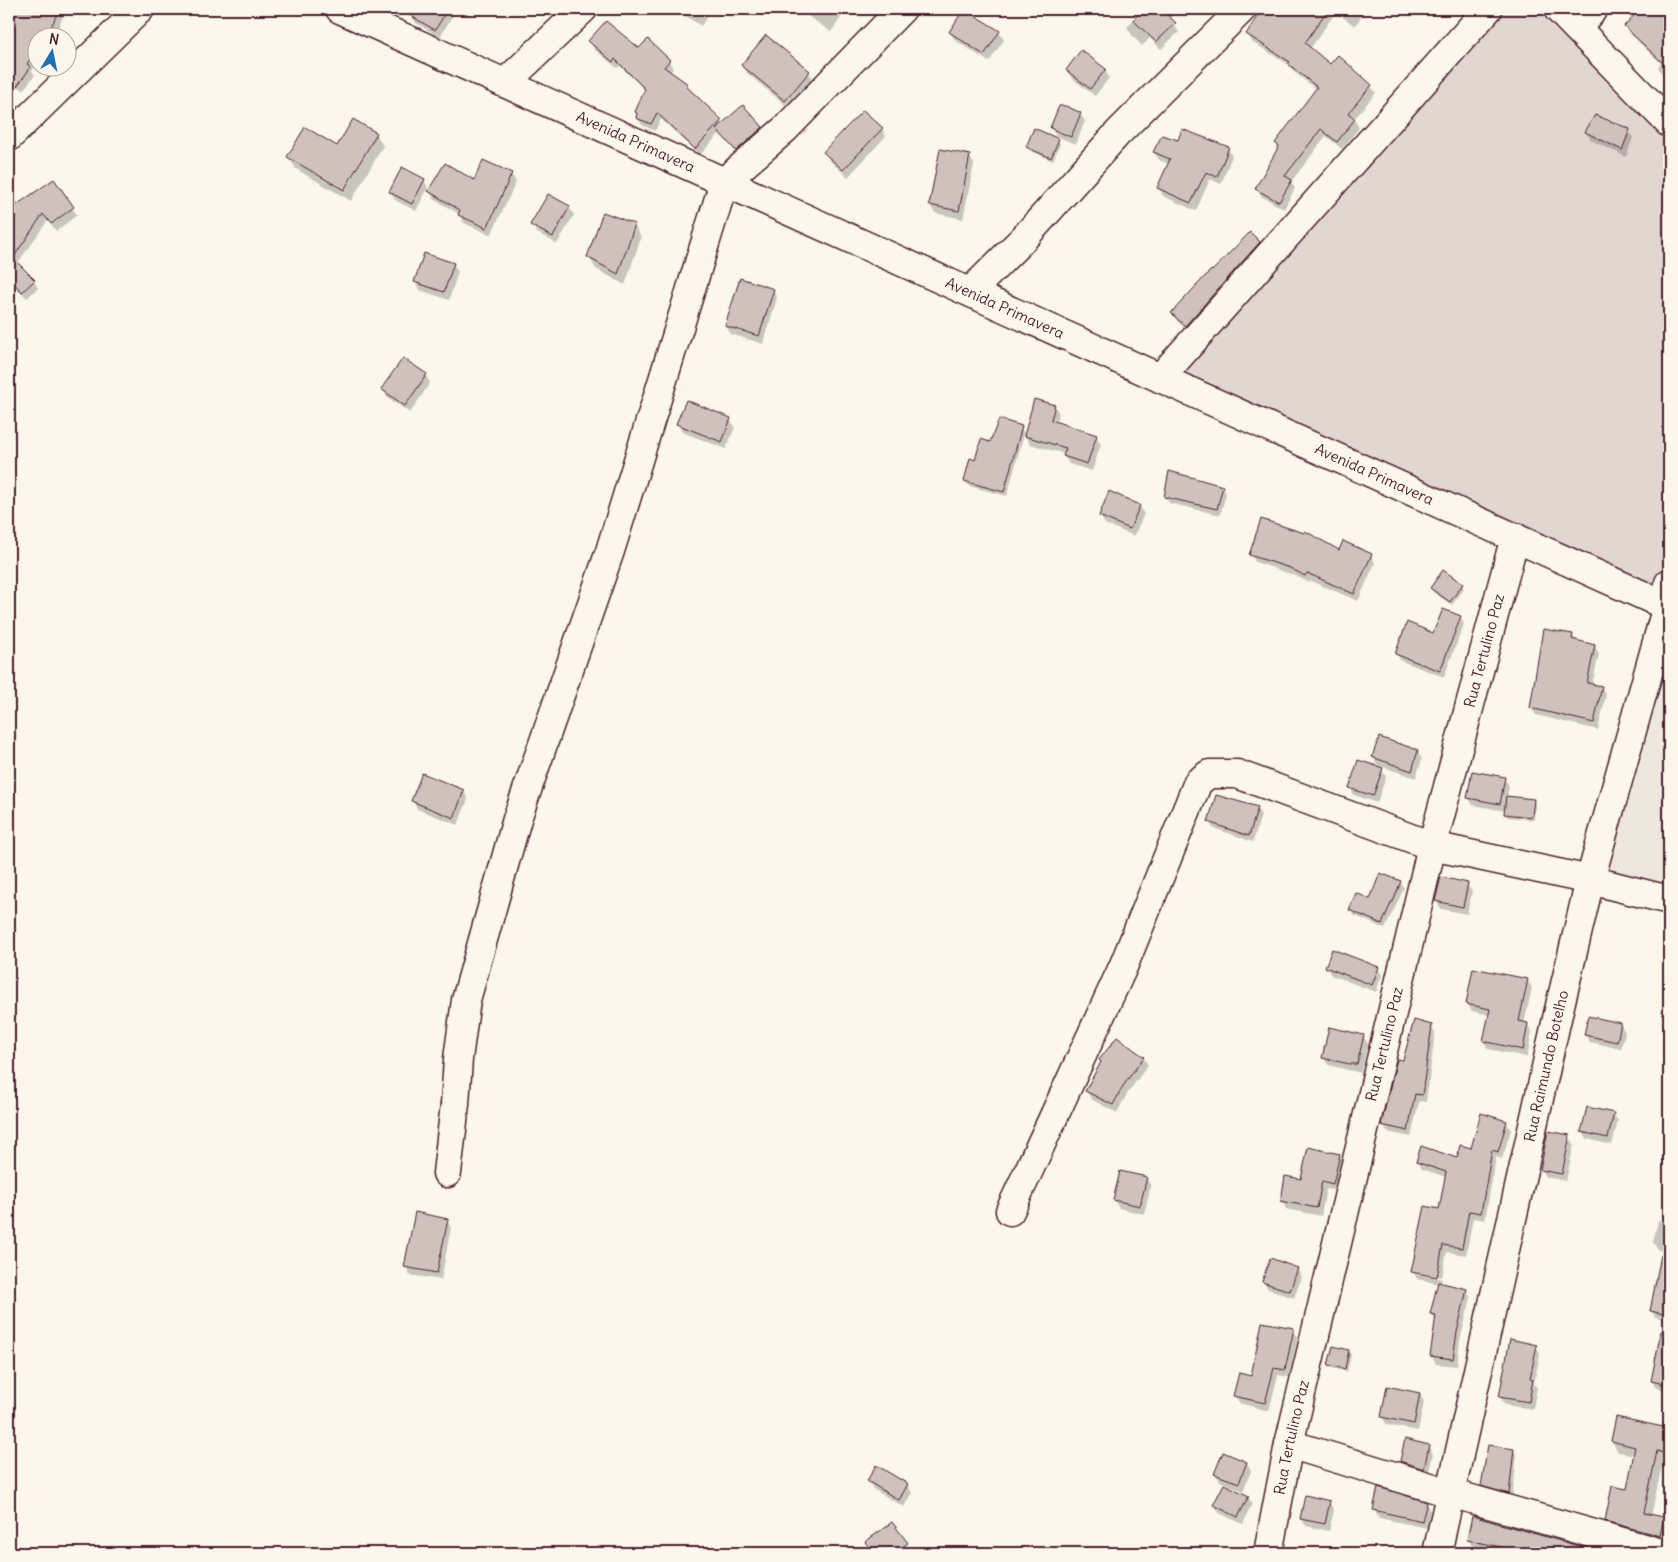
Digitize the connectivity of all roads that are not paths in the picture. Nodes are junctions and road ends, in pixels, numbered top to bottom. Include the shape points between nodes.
1 (140, 9) edge
2 (340, 9) edge
3 (583, 9) edge
4 (902, 9) edge
5 (1242, 9) edge
6 (1488, 9) edge
7 (1576, 15) edge
8 (505, 83) junction
9 (1669, 123) edge
10 (9, 138) edge
11 (724, 182) junction
12 (970, 292) junction
13 (1160, 378) junction
14 (1515, 537) junction
15 (1668, 599) edge
16 (1432, 846) junction
17 (1590, 880) junction
18 (1669, 900) edge
19 (447, 1173) dead end
20 (1010, 1212) dead end
21 (1289, 1444) junction
22 (1450, 1493) junction
23 (1268, 1553) edge
24 (1437, 1553) edge
25 (1661, 1553) edge

1 - 10 street
2 - 8 street, Avenida Primavera
3 - 8 street
4 - 11 street via 785,129
5 - 12 street via 1118,133 1024,238
6 - 13 street
7 - 9 street
8 - 11 street, Avenida Primavera
11 - 12 street, Avenida Primavera
11 - 19 street via 610,551 518,819 466,1000
12 - 13 street, Avenida Primavera
13 - 14 street, Avenida Primavera
14 - 15 street, Avenida Primavera
14 - 16 street, Rua Tertulino Paz
15 - 17 street, Rua Raimundo Botelho
16 - 17 street
16 - 20 street via 1237,774 1209,774 1198,782 1123,967
16 - 21 street, Rua Tertulino Paz
17 - 18 street
17 - 22 street, Rua Raimundo Botelho
21 - 22 street
21 - 23 street, Rua Tertulino Paz
22 - 24 street, Rua Raimundo Botelho
22 - 25 street

